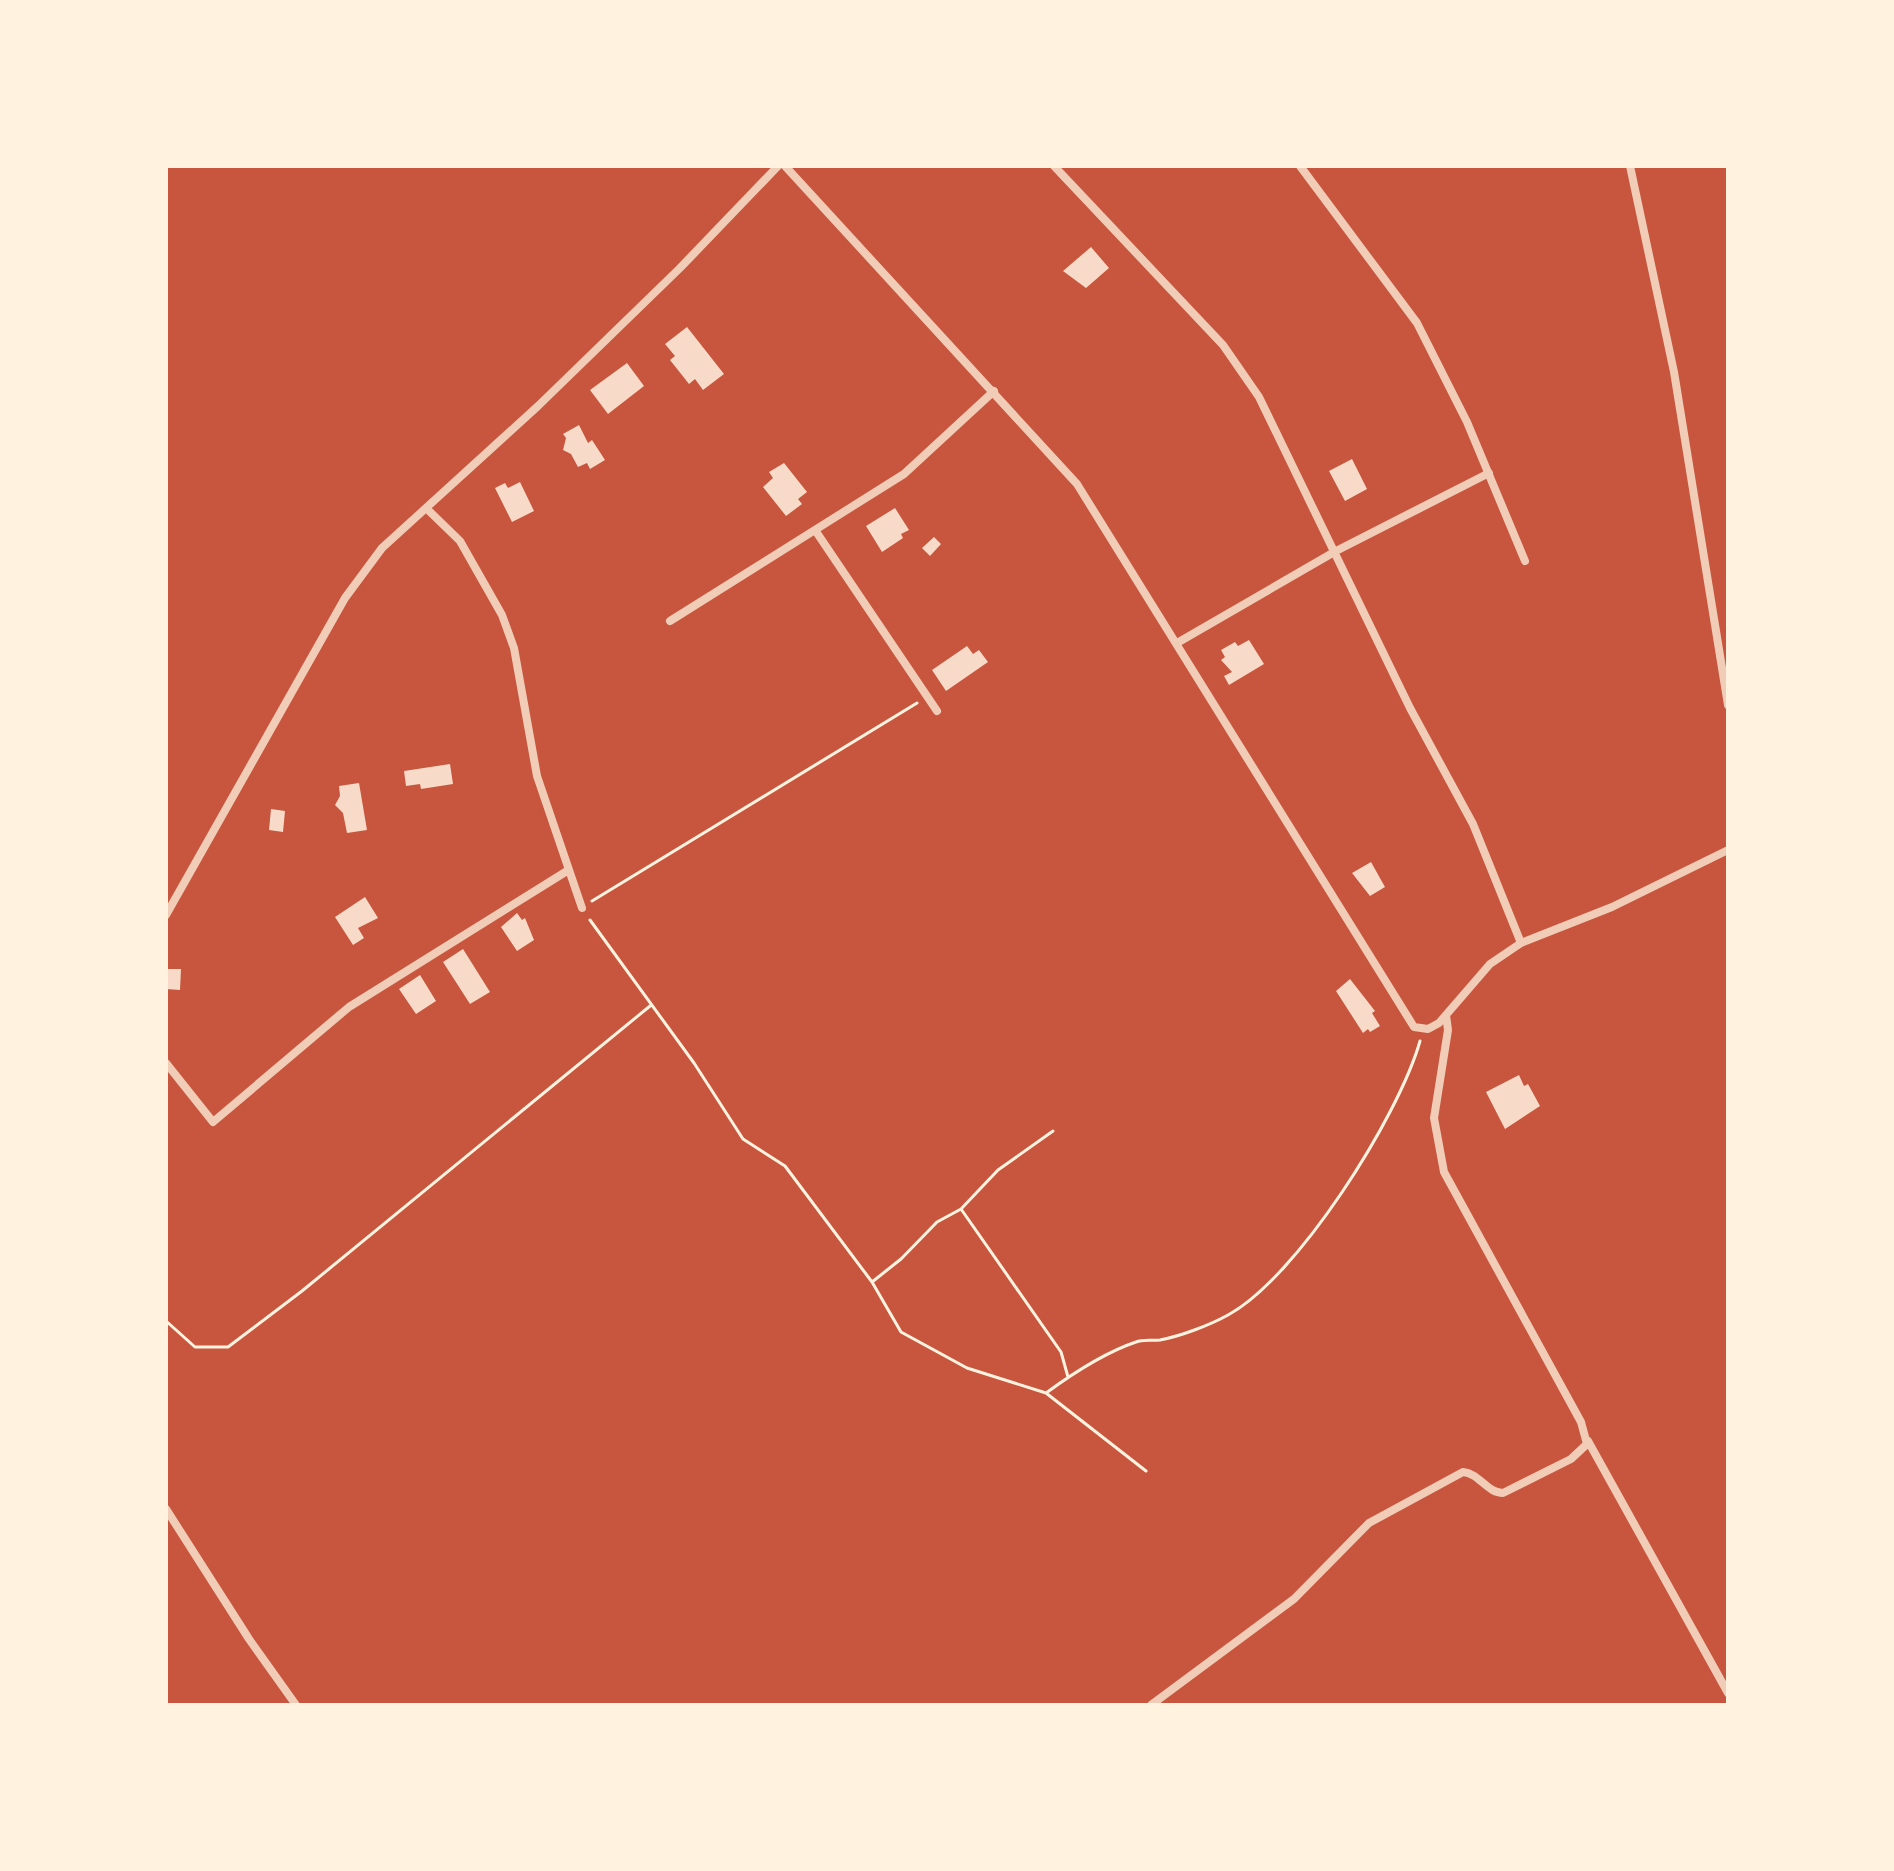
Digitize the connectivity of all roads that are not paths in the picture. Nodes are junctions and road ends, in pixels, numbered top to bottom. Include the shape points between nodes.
1 (778, 166) edge
2 (785, 166) edge
3 (1054, 166) edge
4 (1300, 166) edge
5 (1630, 166) edge
6 (994, 391) junction
7 (1489, 473) junction
8 (426, 508) junction
9 (815, 530) junction
10 (1336, 551) junction
11 (1525, 561) dead end
12 (670, 621) dead end
13 (1177, 643) junction
14 (1728, 705) edge
15 (937, 711) dead end
16 (1728, 850) edge
17 (567, 871) junction
18 (582, 908) road end
19 (166, 915) edge
20 (1521, 943) junction
21 (1446, 1015) junction
22 (166, 1063) edge
23 (1587, 1440) junction
24 (166, 1509) edge
25 (1728, 1693) edge
26 (296, 1705) edge
27 (1151, 1705) edge

1 - 8 street via 680,268
2 - 6 street
3 - 10 street via 1223,345 1259,397 1298,484
4 - 7 street via 1417,323
5 - 14 street via 1674,372
6 - 9 street via 904,474
6 - 13 street via 1077,484
7 - 10 street
7 - 11 street
8 - 17 street via 460,541 502,615 514,648 537,776
8 - 19 street via 382,548 345,598
9 - 12 street
9 - 15 street
10 - 13 street
10 - 20 street via 1410,708 1473,824
13 - 21 street via 1414,1027 1428,1029
16 - 20 street via 1612,907
17 - 18 street
17 - 22 street via 349,1007 213,1122
20 - 21 street via 1490,964
21 - 23 street via 1434,1118 1444,1172
23 - 25 street
23 - 27 street via 1584,1450 1571,1459 1511,1490 1497,1493 1463,1472 1369,1523 1294,1599
24 - 26 street

